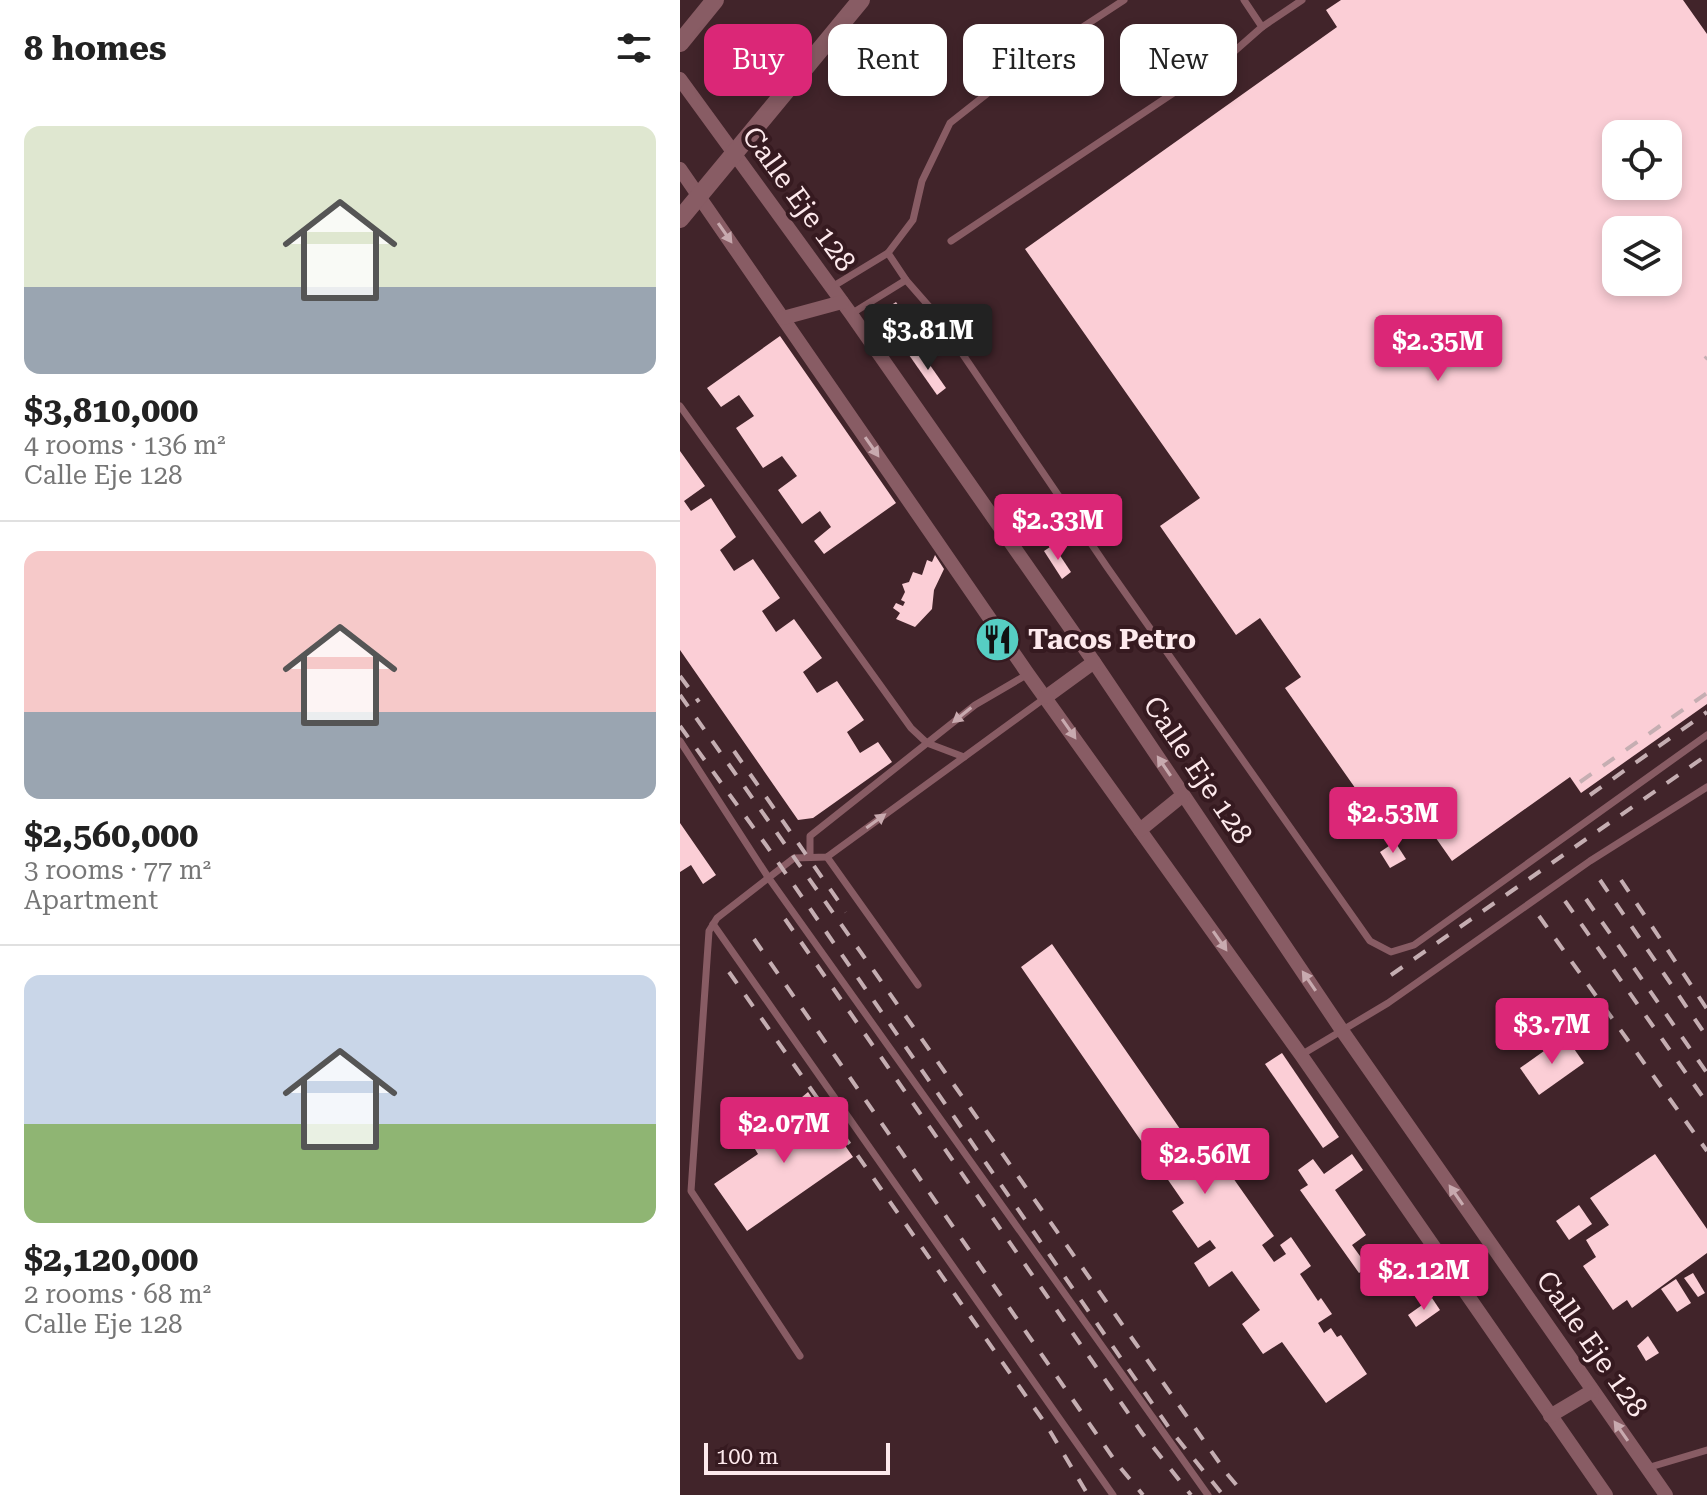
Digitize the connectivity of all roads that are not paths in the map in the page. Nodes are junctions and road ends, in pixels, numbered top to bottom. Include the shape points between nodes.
1 (715, 0) edge
2 (861, 0) edge
3 (1124, 0) edge
4 (1244, 0) edge
5 (1302, 0) edge
6 (1262, 27) junction
7 (680, 43) edge
8 (680, 79) edge
9 (736, 155) junction
10 (680, 169) edge
11 (699, 196) junction
12 (680, 219) edge
13 (951, 241) dead end
14 (888, 253) junction
15 (906, 280) junction
16 (832, 287) junction
17 (847, 308) junction
18 (783, 318) junction
19 (680, 406) edge
20 (1094, 662) junction
21 (1028, 674) junction
22 (1046, 697) junction
23 (1707, 735) edge
24 (680, 741) edge
25 (927, 743) junction
26 (964, 757) junction
27 (1707, 787) edge
28 (1183, 795) junction
29 (1140, 830) junction
30 (810, 856) junction
31 (827, 857) junction
32 (768, 877) junction
33 (713, 924) junction
34 (918, 985) dead end
35 (1343, 1032) junction
36 (1301, 1055) junction
37 (800, 1356) dead end
38 (1592, 1391) junction
39 (1550, 1416) junction
40 (1707, 1450) edge
41 (1647, 1468) junction
42 (1113, 1495) edge
43 (1208, 1495) edge
44 (1606, 1495) edge
45 (1666, 1495) edge

1 - 7 street
2 - 9 street
3 - 14 lane via 1017,70 950,123 922,181 913,220
4 - 6 lane
5 - 6 lane
6 - 13 lane via 1229,56
8 - 9 street, Calle Eje 128
9 - 11 street
9 - 16 street, Calle Eje 128
10 - 11 street
11 - 12 street
11 -> 18 street
14 - 15 lane
14 - 16 lane
15 - 17 lane
15 - 23 lane via 934,312 1370,941 1391,952 1414,945
16 - 17 street, Calle Eje 128
17 - 18 street
17 - 20 street, Calle Eje 128
18 -> 21 street
19 - 25 lane via 911,728
20 - 22 street
28 -> 20 street, Calle Eje 128
21 - 22 street
21 -> 25 lane via 975,705
22 - 26 lane
22 -> 29 street
24 - 32 lane
25 - 26 lane
25 - 30 lane via 810,836
31 -> 26 lane
27 - 35 lane
28 - 29 street
35 -> 28 street, Calle Eje 128
29 -> 36 street
30 - 31 lane
30 - 32 lane via 794,858
31 - 34 lane
32 - 33 lane
32 - 43 lane
33 - 37 lane via 691,1191
33 - 42 lane
35 - 36 lane
38 -> 35 street, Calle Eje 128
36 - 39 street
38 - 39 street
41 -> 38 street, Calle Eje 128
39 - 44 street
40 - 41 lane
41 - 45 street, Calle Eje 128

